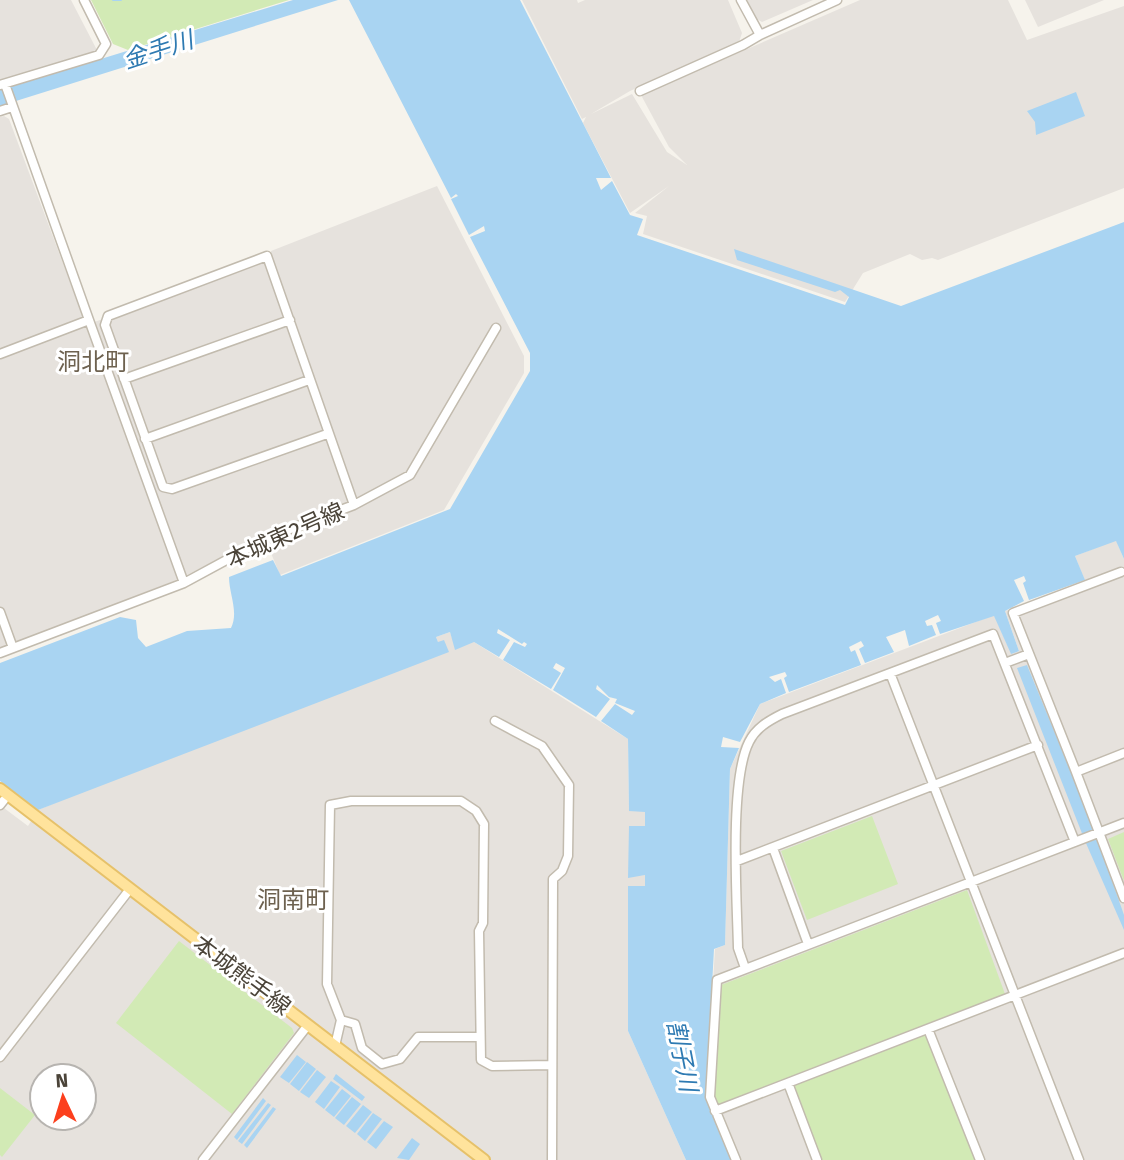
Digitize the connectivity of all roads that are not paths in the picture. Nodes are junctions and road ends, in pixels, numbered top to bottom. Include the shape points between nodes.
1 (84, 0) edge
2 (741, 0) edge
3 (837, 0) edge
4 (760, 35) junction
5 (4, 85) edge
6 (640, 91) dead end
7 (12, 106) junction
8 (0, 111) edge
9 (89, 320) junction
10 (290, 320) junction
11 (496, 328) dead end
12 (0, 354) edge
13 (124, 379) junction
14 (309, 380) junction
15 (327, 434) junction
16 (145, 439) junction
17 (354, 505) junction
18 (1123, 574) edge
19 (184, 583) junction
20 (0, 612) edge
21 (13, 648) junction
22 (0, 653) edge
23 (1017, 658) junction
24 (890, 673) junction
25 (495, 721) dead end
26 (1038, 745) junction
27 (1124, 753) edge
28 (1076, 772) junction
29 (935, 785) junction
30 (1, 798) edge
31 (1124, 823) edge
32 (1099, 832) junction
33 (1079, 840) junction
34 (773, 848) junction
35 (737, 861) junction
36 (972, 881) junction
37 (128, 890) junction
38 (1124, 898) edge
39 (808, 944) junction
40 (1124, 954) edge
41 (745, 968) junction
42 (1016, 995) junction
43 (341, 1020) junction
44 (306, 1027) junction
45 (928, 1029) junction
46 (479, 1037) junction
47 (335, 1046) junction
48 (0, 1057) edge
49 (552, 1066) junction
50 (788, 1083) junction
51 (715, 1111) junction
52 (203, 1160) edge
53 (476, 1160) edge
54 (484, 1160) edge
55 (552, 1160) edge
56 (736, 1160) edge
57 (817, 1160) edge
58 (980, 1160) edge
59 (1079, 1160) edge

1 - 5 street via 106,49
2 - 4 street
3 - 4 street
4 - 6 street
5 - 7 street
7 - 8 street
7 - 9 street
9 - 12 street
9 - 19 street
10 - 13 street
10 - 13 street via 267,256 108,316 105,325
10 - 14 street
11 - 17 street, 本城東2号線 via 410,475
13 - 16 street
14 - 15 street
14 - 16 street
15 - 16 street via 172,489 163,487
15 - 17 street
17 - 19 street, 本城東2号線 via 269,537
18 - 23 street via 1013,613
19 - 21 street, 本城東2号線
20 - 21 street
21 - 22 street, 本城東2号線
23 - 24 street via 993,634
23 - 26 street
23 - 28 street
24 - 29 street
24 - 35 street via 782,714 761,727 749,743 738,781
25 - 49 street via 541,746 569,785 568,856 553,879
26 - 29 street
26 - 33 street
27 - 28 street
28 - 32 street
29 - 34 street
29 - 36 street
30 - 37 main road, 本城熊手線
31 - 32 street
32 - 33 street
32 - 38 street
33 - 36 street
34 - 35 street
34 - 39 street
35 - 41 street via 738,948
36 - 39 street
36 - 42 street
37 - 44 main road, 本城熊手線
37 - 48 street
39 - 41 street
40 - 42 street
41 - 51 street via 717,980 710,1097
42 - 45 street
42 - 59 street
43 - 46 street via 355,1024 362,1048 382,1064 400,1059 418,1037
43 - 46 street via 327,985 330,804 461,801 476,811 484,824
43 - 47 street
44 - 47 main road, 本城熊手線
44 - 52 street
44 - 53 main road, 本城熊手線
45 - 50 street
45 - 58 street
46 - 49 street via 484,1064
47 - 54 main road, 本城熊手線
49 - 55 street
50 - 51 street
50 - 57 street
51 - 56 street

